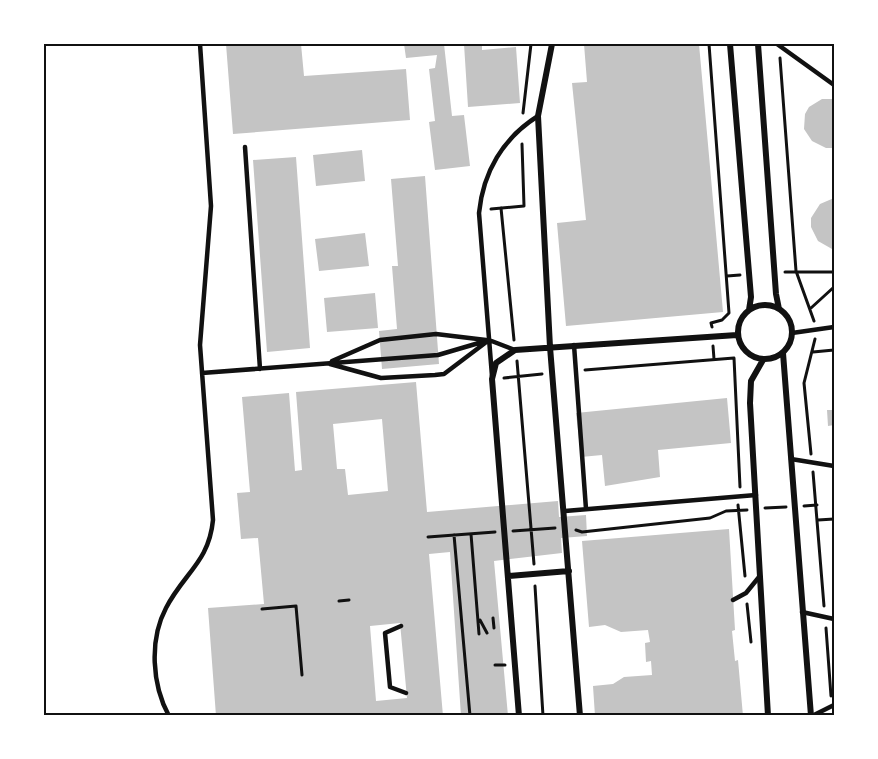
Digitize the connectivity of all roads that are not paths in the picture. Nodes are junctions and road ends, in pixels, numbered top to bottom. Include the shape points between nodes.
1 (200, 44) edge
2 (552, 44) edge
3 (730, 44) edge
4 (758, 44) edge
5 (778, 44) edge
6 (834, 85) edge
7 (538, 116) junction
8 (245, 147) dead end
9 (779, 309) junction
10 (749, 310) junction
11 (834, 327) edge
12 (792, 333) junction
13 (737, 335) junction
14 (834, 336) edge
15 (489, 340) junction
16 (574, 345) junction
17 (550, 346) junction
18 (515, 350) junction
19 (783, 353) junction
20 (763, 360) junction
21 (327, 363) junction
22 (260, 369) junction
23 (202, 373) junction
24 (492, 379) junction
25 (790, 459) junction
26 (834, 466) edge
27 (757, 495) junction
28 (586, 510) junction
29 (565, 511) junction
30 (569, 571) junction
31 (509, 576) junction
32 (760, 576) junction
33 (733, 600) dead end
34 (802, 612) junction
35 (834, 619) edge
36 (401, 626) dead end
37 (406, 693) dead end
38 (833, 706) edge
39 (169, 716) edge
40 (519, 716) edge
41 (580, 716) edge
42 (768, 716) edge
43 (812, 716) edge

1 - 23 lane via 211,206 200,345
2 - 7 street
3 - 10 street
4 - 9 street
5 - 6 lane
7 - 15 lane via 521,126 505,144 481,190 479,210
7 - 17 street
8 - 22 lane
9 - 10 street via 764,305
9 - 12 street via 789,319
10 - 13 street via 740,320
11 - 12 lane
11 - 14 lane
12 - 19 street
13 - 16 street
13 - 20 street via 749,355
15 - 18 lane
15 - 21 lane via 438,355
15 - 21 lane via 436,334 380,340
15 - 21 lane via 444,374 381,378
15 - 24 lane
16 - 17 street
16 - 28 lane
17 - 18 street
17 - 29 street
18 - 24 street via 496,363
19 - 20 street
19 - 25 street
20 - 27 street via 752,381 750,403
21 - 22 lane
22 - 23 lane
23 - 39 lane via 213,520 211,540 203,557 165,608 160,623 154,668 162,704
24 - 31 street
25 - 26 lane
25 - 34 street
27 - 28 lane
27 - 32 street
28 - 29 lane
29 - 30 street
30 - 31 street
30 - 41 street
31 - 40 street
32 - 33 lane via 746,593
32 - 42 street
34 - 35 lane
34 - 43 street
36 - 37 lane via 385,633 390,687
38 - 43 lane

